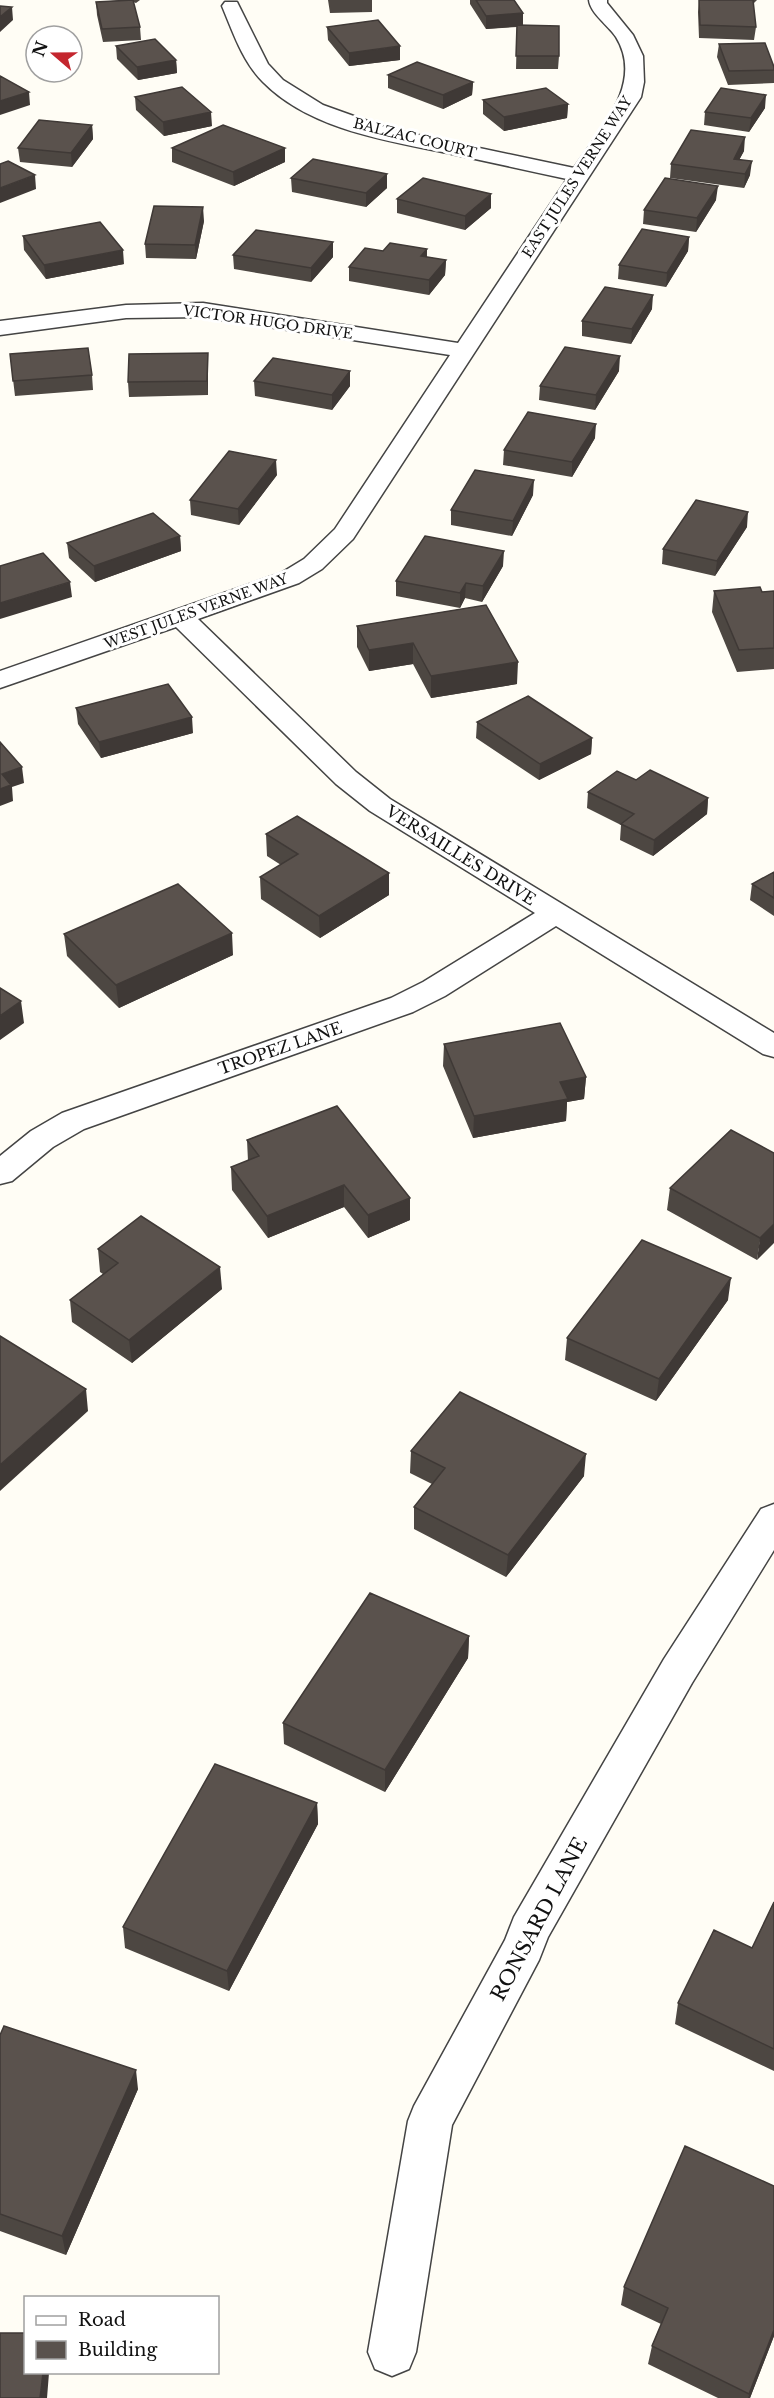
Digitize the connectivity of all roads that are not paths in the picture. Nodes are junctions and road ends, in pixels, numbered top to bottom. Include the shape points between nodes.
1 (598, 0) edge
2 (231, 6) dead end
3 (579, 175) junction
4 (0, 328) edge
5 (465, 351) junction
6 (182, 618) junction
7 (0, 680) edge
8 (556, 913) junction
9 (774, 1047) edge
10 (0, 1173) edge
11 (774, 1520) edge
12 (392, 2352) dead end

1 - 3 street, EAST JULES VERNE WAY via 630,44 636,59 636,79 631,97
2 - 3 street, BALZAC COURT via 252,57 276,84 310,105 401,137
3 - 5 street, EAST JULES VERNE WAY
4 - 5 street, VICTOR HUGO DRIVE via 105,312 173,308
5 - 6 street, WEST JULES VERNE WAY via 344,534 313,564 290,578
6 - 7 street, WEST JULES VERNE WAY
6 - 8 street, VERSAILLES DRIVE via 346,778 380,805
8 - 9 street, VERSAILLES DRIVE
8 - 10 street, TROPEZ LANE via 402,1005 73,1121 42,1139
11 - 12 street, RONSARD LANE via 678,1671 609,1790 529,1931 430,2121

